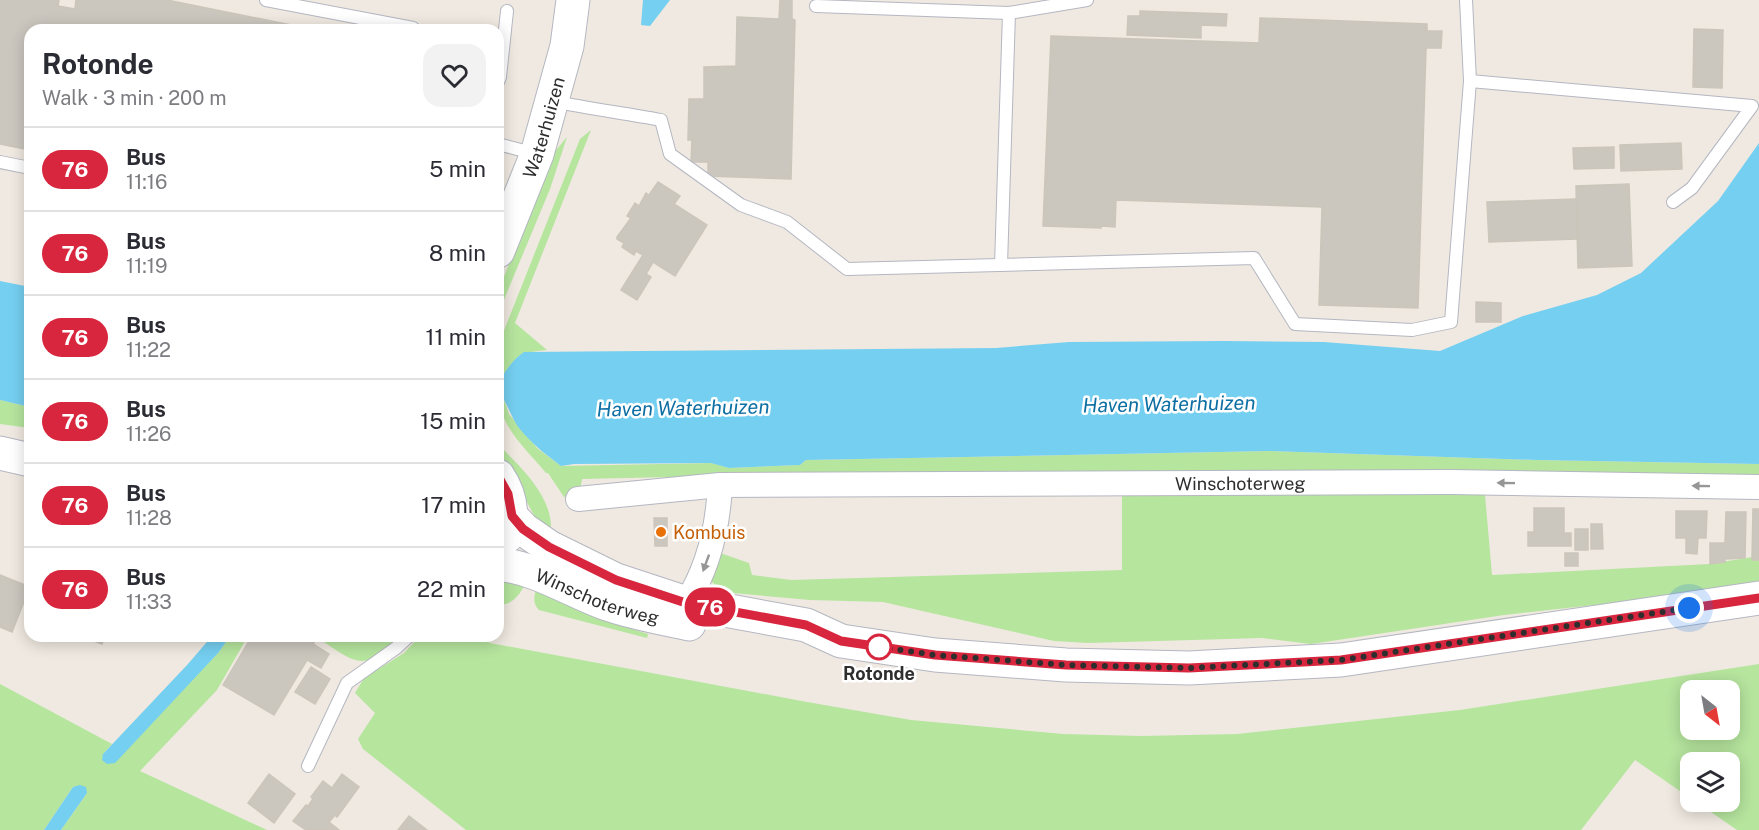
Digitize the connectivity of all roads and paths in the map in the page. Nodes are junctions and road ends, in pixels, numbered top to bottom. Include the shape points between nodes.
1 (266, 0) edge
2 (573, 0) edge
3 (1087, 0) edge
4 (1466, 0) edge
5 (816, 6) dead end
6 (507, 11) dead end
7 (1009, 13) junction
8 (391, 24) edge
9 (504, 39) edge
10 (1470, 81) junction
11 (553, 100) junction
12 (504, 146) edge
13 (537, 154) junction
14 (0, 162) edge
15 (24, 167) edge
16 (1673, 202) dead end
17 (504, 236) edge
18 (1001, 265) junction
19 (0, 453) edge
20 (24, 459) edge
21 (720, 485) junction
22 (504, 487) edge
23 (1759, 487) edge
24 (579, 499) dead end
25 (512, 516) junction
26 (504, 542) edge
27 (504, 564) edge
28 (1759, 598) edge
29 (686, 603) junction
30 (841, 641) junction
31 (403, 642) edge
32 (308, 766) dead end

1 - 8 lane
2 - 11 main road, Waterhuizen via 567,46
3 - 7 lane
4 - 10 lane
5 - 7 lane
6 - 9 lane
7 - 18 lane
10 - 16 lane via 1752,106 1692,188
10 - 18 lane via 1451,322 1412,330 1295,324 1254,258
11 - 13 main road, Waterhuizen
11 - 18 lane via 661,120 670,154 741,205 787,222 847,269
12 - 13 lane
13 - 17 main road, Waterhuizen
14 - 15 lane
19 - 20 main road
23 -> 21 street, Winschoterweg via 1451,482
21 - 24 street, Winschoterweg
21 -> 29 street, Winschoterweg via 710,551
22 - 25 main road
25 - 26 main road
25 - 29 main road, Winschoterweg via 523,529 558,552 616,580
27 - 30 main road, Winschoterweg via 536,573 608,605 694,626 803,647
28 - 30 main road, Winschoterweg via 1341,660 1189,668 1066,665 935,655
29 - 30 main road, Winschoterweg via 806,625
31 - 32 lane via 346,683

